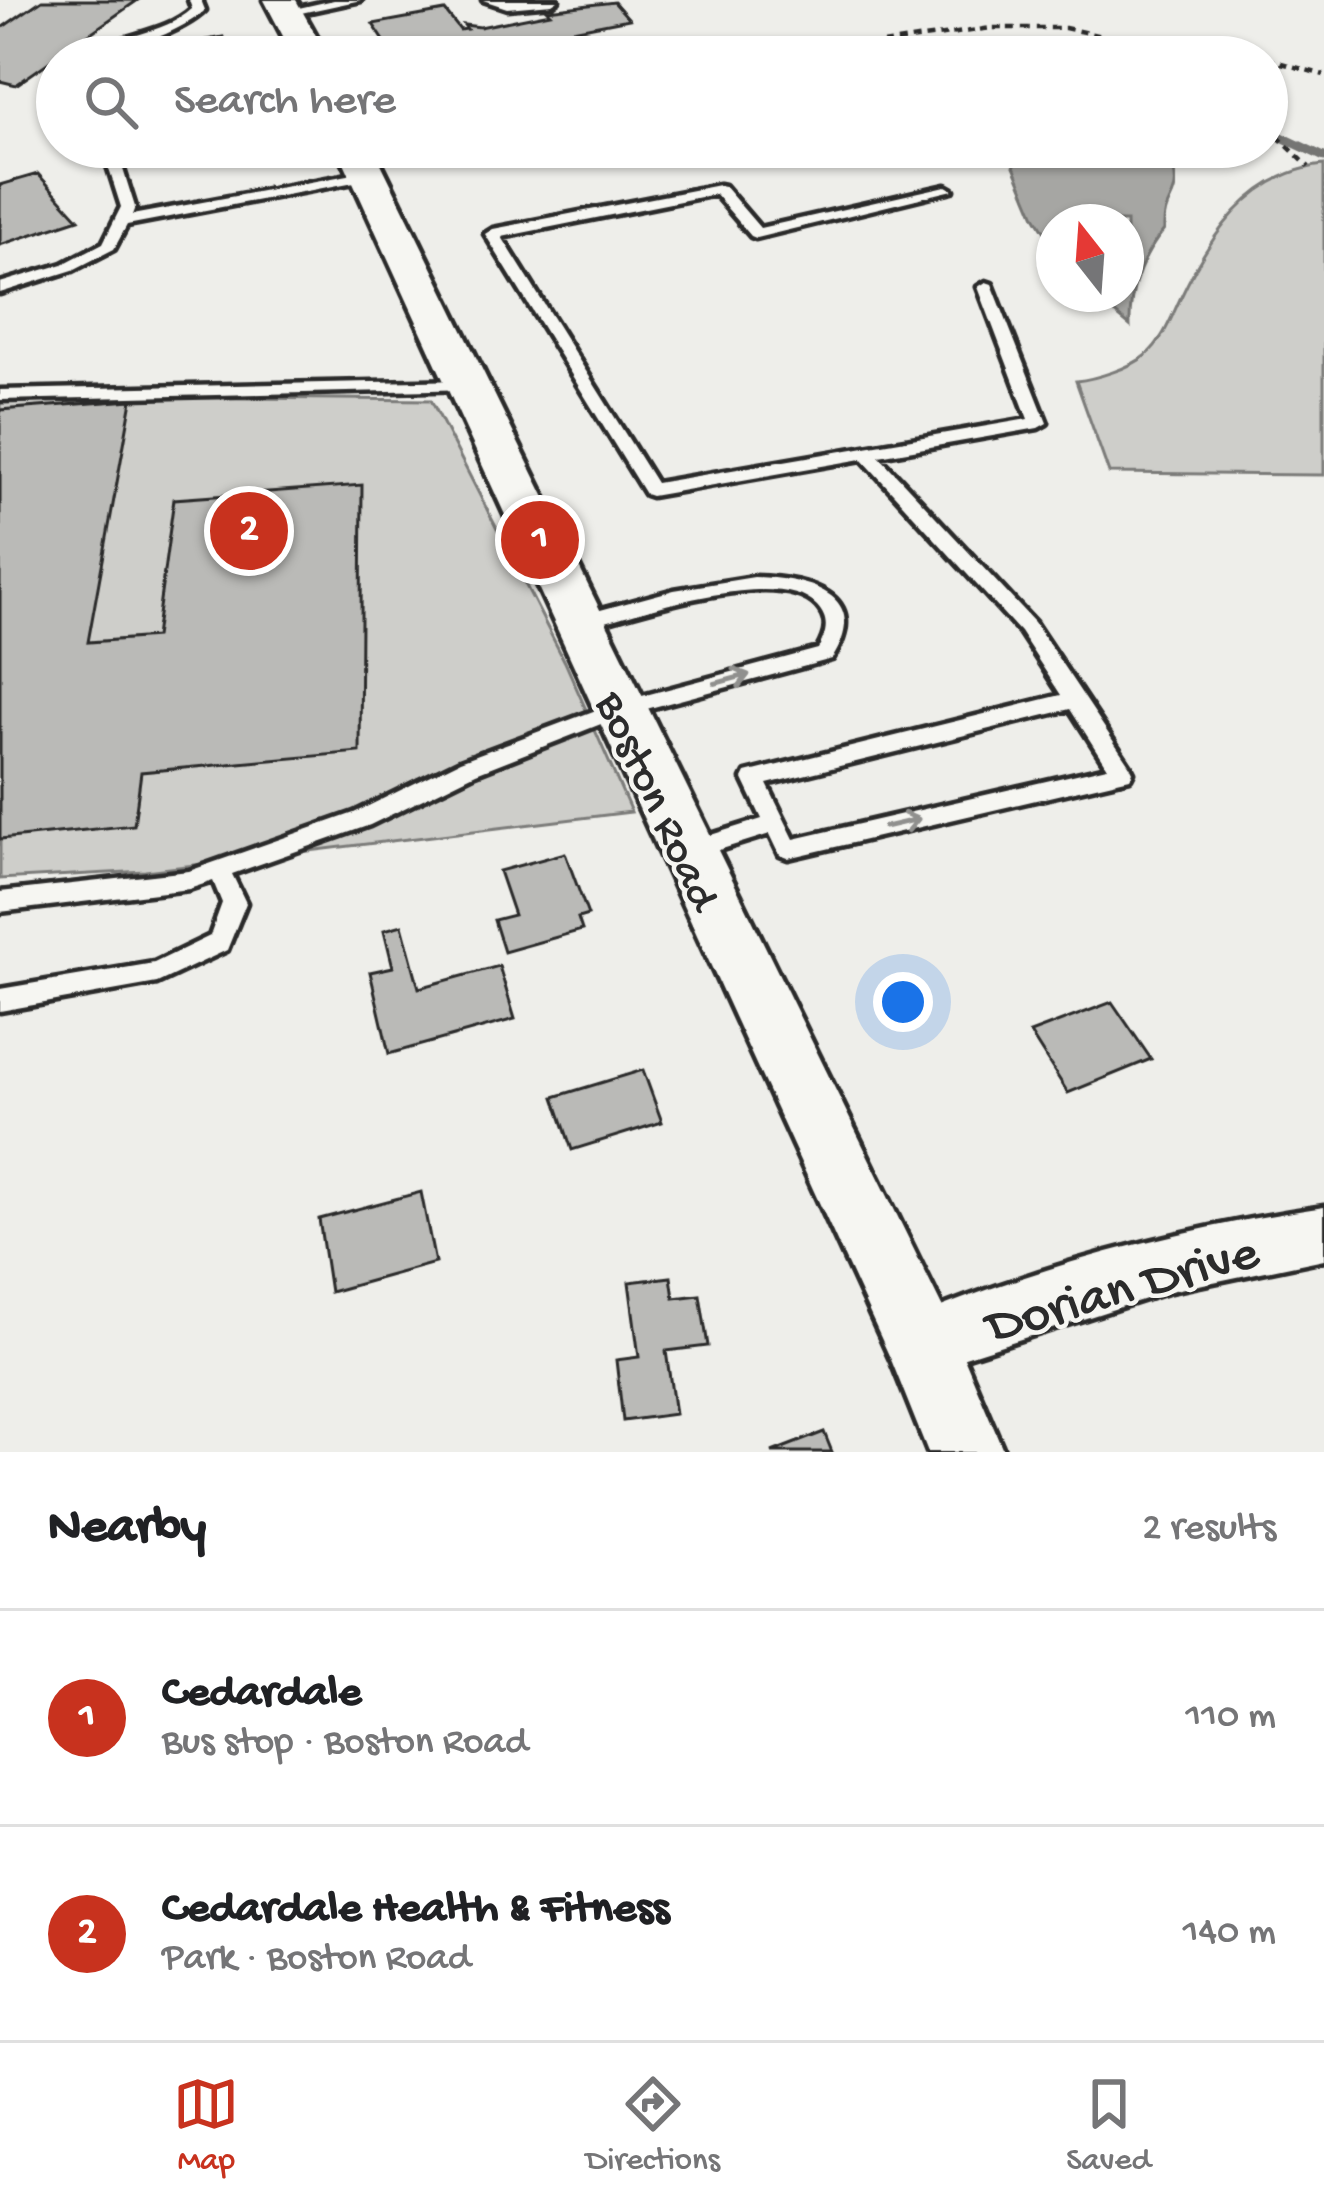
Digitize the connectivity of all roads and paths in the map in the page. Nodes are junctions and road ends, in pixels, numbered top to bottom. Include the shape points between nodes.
1 (195, 0) edge
2 (355, 0) edge
3 (489, 0) edge
4 (552, 0) edge
5 (284, 6) edge
6 (147, 36) edge
7 (300, 36) edge
8 (950, 36) edge
9 (1111, 36) edge
10 (1288, 64) edge
11 (1324, 75) edge
12 (1288, 146) edge
13 (1309, 167) dead end
14 (116, 168) edge
15 (334, 168) edge
16 (365, 168) edge
17 (946, 190) dead end
18 (122, 221) junction
19 (986, 287) dead end
20 (0, 288) edge
21 (466, 385) junction
22 (0, 394) edge
23 (866, 453) junction
24 (578, 623) junction
25 (1074, 700) junction
26 (619, 709) junction
27 (775, 824) junction
28 (685, 851) junction
29 (219, 869) junction
30 (0, 902) edge
31 (0, 1000) edge
32 (1324, 1233) edge
33 (920, 1343) junction
34 (966, 1452) edge

1 - 6 lane via 199,10 184,26
2 - 5 lane
3 - 4 lane
5 - 7 street
8 - 9 path via 1025,27
10 - 11 path
12 - 13 path
14 - 18 lane via 128,207
15 - 18 lane
16 - 21 street, Boston Road
17 - 23 lane via 756,233 718,189 494,234 651,490
18 - 20 lane via 109,246
19 - 23 lane via 1038,422
21 - 22 lane
21 - 24 street, Boston Road
23 - 25 lane via 1027,627
24 - 26 street, Boston Road
26 -> 24 lane via 825,654 836,638 836,616 824,596 796,583 757,580
25 - 27 lane via 754,779
27 -> 25 lane via 788,849 1121,772
26 - 28 street, Boston Road
26 - 29 lane via 468,767 362,820
27 - 28 lane
28 - 33 street, Boston Road
29 - 30 lane via 189,880
29 - 31 lane via 234,903 219,943 157,973
32 - 33 street, Dorian Drive via 1136,1269
33 - 34 street, Boston Road

